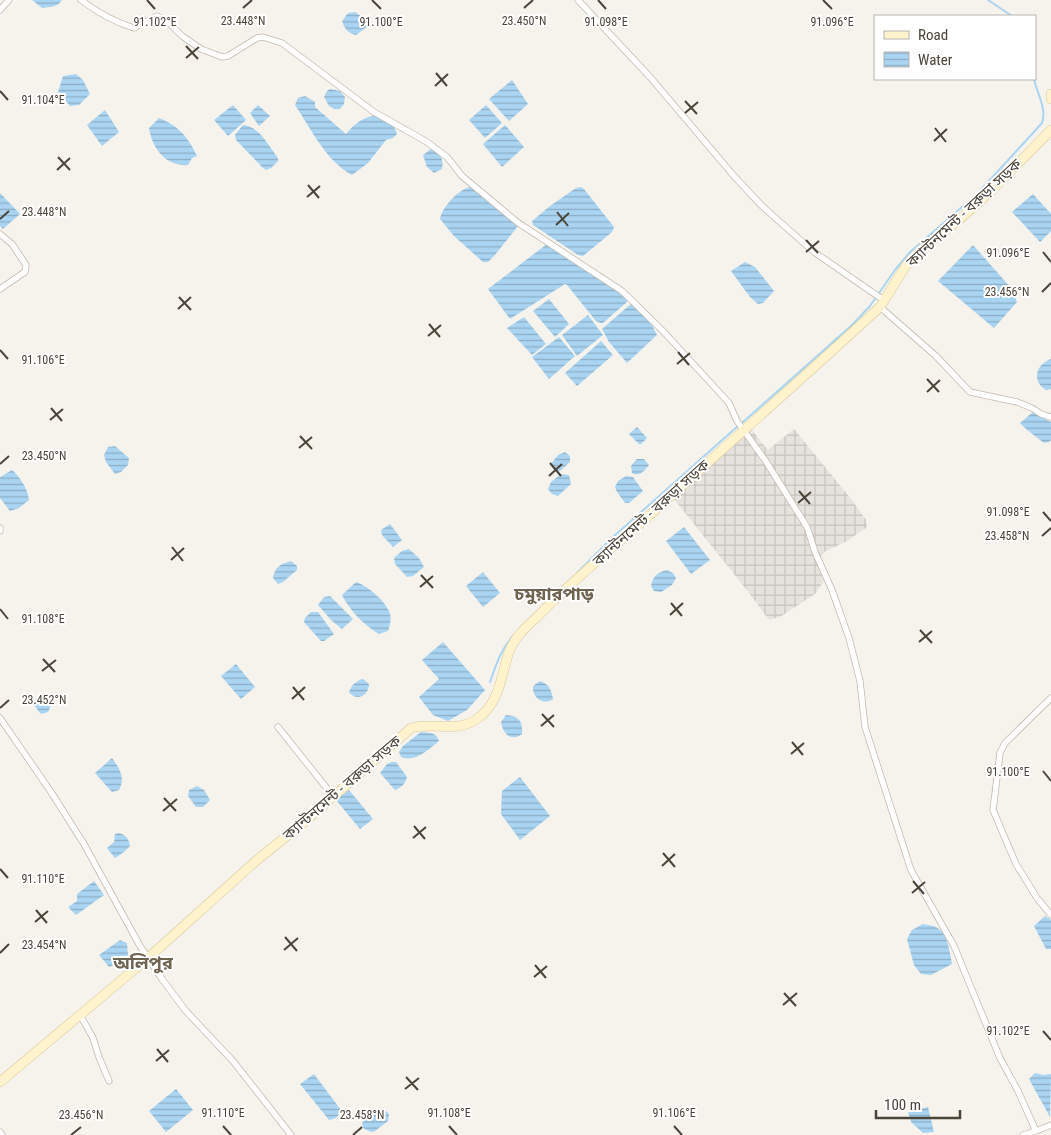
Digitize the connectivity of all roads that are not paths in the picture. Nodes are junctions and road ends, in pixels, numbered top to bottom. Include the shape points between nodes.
1 (9, 0) edge
2 (81, 0) edge
3 (578, 0) edge
4 (0, 10) edge
5 (1051, 94) edge
6 (1051, 99) edge
7 (1051, 130) edge
8 (0, 234) edge
9 (0, 289) edge
10 (882, 304) junction
11 (1051, 417) edge
12 (743, 430) junction
13 (1051, 698) edge
14 (0, 718) edge
15 (278, 727) dead end
16 (333, 796) junction
17 (1051, 915) edge
18 (148, 958) junction
19 (80, 1015) junction
20 (109, 1081) dead end
21 (0, 1082) edge
22 (1051, 1125) edge
23 (1036, 1131) junction
24 (290, 1135) edge
25 (1023, 1135) edge

1 - 4 street
2 - 12 street via 113,21 134,28 157,16 201,49 222,58 257,38 282,43 374,112 447,157 462,176 517,222 622,291 729,403
3 - 10 street via 762,206 814,252 874,293
5 - 6 main road
7 - 10 main road, ক্যান্টনমেন্ট - বরুড়া সড়ক via 960,220 907,264
8 - 9 street via 12,244 27,268
10 - 11 street via 970,392 1017,402
10 - 12 main road, ক্যান্টনমেন্ট - বরুড়া সড়ক
12 - 16 main road, ক্যান্টনমেন্ট - বরুড়া সড়ক via 588,569 516,639 493,703 477,719 460,727 411,728
12 - 23 street via 767,462 806,527 849,638 860,681 865,727 911,870 954,946 1000,1058
13 - 17 street via 1005,743 1000,753 993,810 1016,864
14 - 18 street via 84,844
15 - 16 street
16 - 18 main road, ক্যান্টনমেন্ট - বরুড়া সড়ক
18 - 19 main road, ক্যান্টনমেন্ট - বরুড়া সড়ক
18 - 24 street via 185,1010 233,1061
19 - 20 street via 93,1038
19 - 21 main road, ক্যান্টনমেন্ট - বরুড়া সড়ক
22 - 23 street
23 - 25 street

